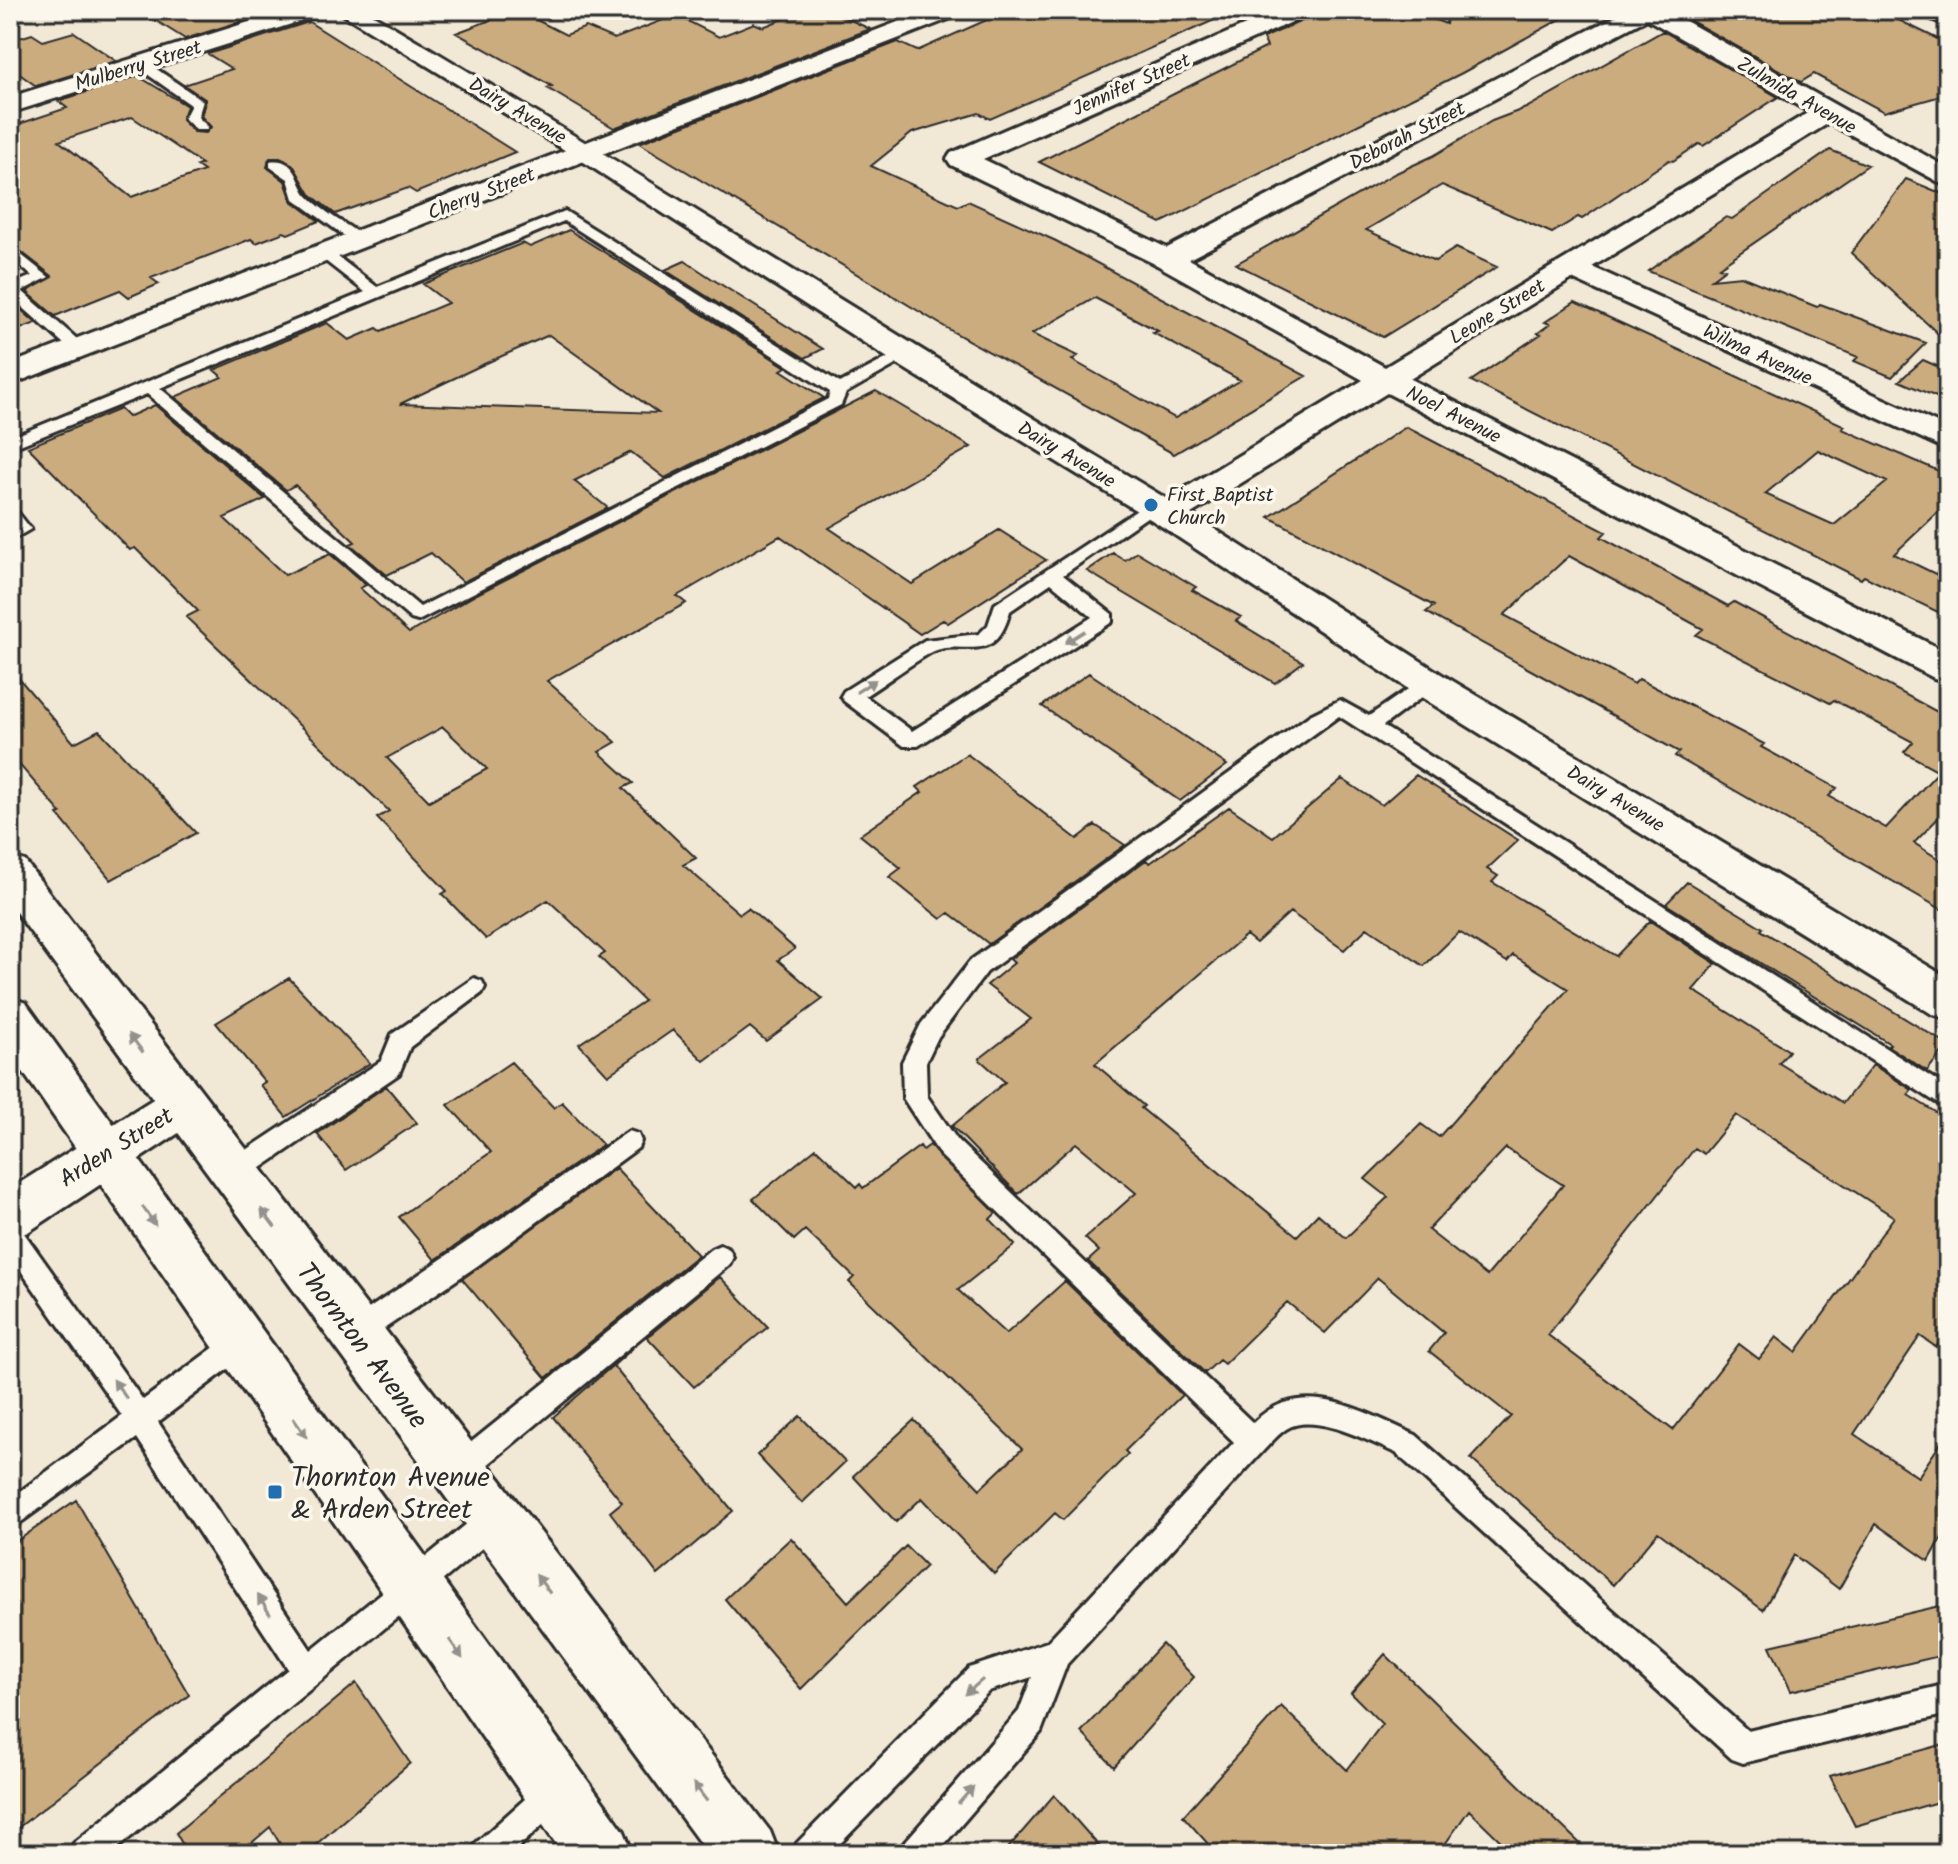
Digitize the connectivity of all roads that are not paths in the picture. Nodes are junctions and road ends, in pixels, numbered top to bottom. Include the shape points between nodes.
1 (312, 10) edge
2 (348, 10) edge
3 (951, 10) edge
4 (1300, 10) edge
5 (1647, 10) edge
6 (1930, 10) edge
7 (1948, 19) edge
8 (141, 64) junction
9 (10, 105) edge
10 (1829, 114) junction
11 (201, 127) dead end
12 (586, 151) junction
13 (961, 159) joint
14 (275, 164) dead end
15 (1948, 179) edge
16 (359, 240) junction
17 (10, 250) edge
18 (324, 253) junction
19 (1167, 259) junction
20 (1569, 267) junction
21 (375, 293) junction
22 (79, 349) junction
23 (905, 355) junction
24 (10, 375) edge
25 (1387, 380) junction
26 (149, 387) junction
27 (839, 390) junction
28 (1948, 440) edge
29 (10, 444) edge
30 (1159, 510) junction
31 (10, 514) edge
32 (10, 535) edge
33 (1050, 573) junction
34 (1948, 669) edge
35 (1427, 683) junction
36 (1369, 726) junction
37 (10, 872) edge
38 (474, 987) dead end
39 (1948, 1001) edge
40 (10, 1016) edge
41 (1948, 1100) edge
42 (183, 1105) junction
43 (629, 1141) dead end
44 (104, 1152) junction
45 (233, 1173) junction
46 (10, 1216) edge
47 (10, 1234) edge
48 (720, 1257) dead end
49 (354, 1334) junction
50 (240, 1344) junction
51 (140, 1418) junction
52 (1253, 1442) junction
53 (458, 1471) junction
54 (10, 1516) edge
55 (494, 1520) junction
56 (411, 1585) junction
57 (1056, 1654) junction
58 (307, 1670) junction
59 (1948, 1699) edge
60 (556, 1792) junction
61 (85, 1854) edge
62 (487, 1854) edge
63 (601, 1854) edge
64 (747, 1854) edge
65 (808, 1854) edge
66 (915, 1854) edge

1 - 8 street, Mulberry Street
2 - 12 street, Dairy Avenue
3 - 12 street, Cherry Street
4 - 13 street, Jennifer Street
5 - 10 street, Zulmida Avenue
5 - 19 street, Deborah Street
6 - 7 street
8 - 9 street, Mulberry Street
8 - 11 lane via 198,104 191,118
10 - 15 street, Zulmida Avenue
10 - 20 street, Leone Street
12 - 16 street, Cherry Street
12 - 23 street, Dairy Avenue
13 - 19 street, Noel Avenue
14 - 16 lane via 294,177 299,196
16 - 18 street, Cherry Street
17 - 22 lane via 42,277 12,290
18 - 21 lane
18 - 22 street, Cherry Street
19 - 25 street, Noel Avenue
20 - 25 street, Leone Street
20 - 28 street, Wilma Avenue
21 - 26 lane
21 - 27 lane via 565,215
22 - 24 street, Cherry Street
23 - 27 lane
23 - 30 street, Dairy Avenue
25 - 30 street, Leone Street
25 - 34 street, Noel Avenue
26 - 27 lane via 418,615 835,402
26 - 29 lane
30 - 33 lane
30 - 35 street, Dairy Avenue
31 - 32 lane via 22,529
33 -> 33 lane via 1105,618 911,741 851,696 932,644 986,638 997,627 1002,608
35 - 36 lane
35 - 39 street, Dairy Avenue
36 - 41 lane
36 - 52 lane via 1340,707 1317,720 991,957 948,1004 914,1062 915,1098 949,1148
42 -> 37 street, Thornton Avenue
38 - 45 lane via 400,1041 391,1067
40 - 44 street
42 - 44 street, Arden Street
42 - 45 street, Thornton Avenue
43 - 49 lane
44 - 46 street, Arden Street
44 -> 50 street
49 -> 45 street, Thornton Avenue
51 -> 47 lane
48 - 53 lane
49 - 53 street, Thornton Avenue
50 - 51 lane
50 -> 56 street
51 - 54 lane
58 -> 51 lane
52 - 57 lane
52 - 59 lane via 1284,1414 1314,1411 1406,1444 1743,1748
53 - 55 street, Thornton Avenue
55 - 56 lane
64 -> 55 street, Thornton Avenue
56 - 58 lane
56 -> 60 street
57 -> 65 lane via 980,1679
66 -> 57 lane via 1030,1721
58 - 61 lane
60 - 62 lane
60 - 63 street

